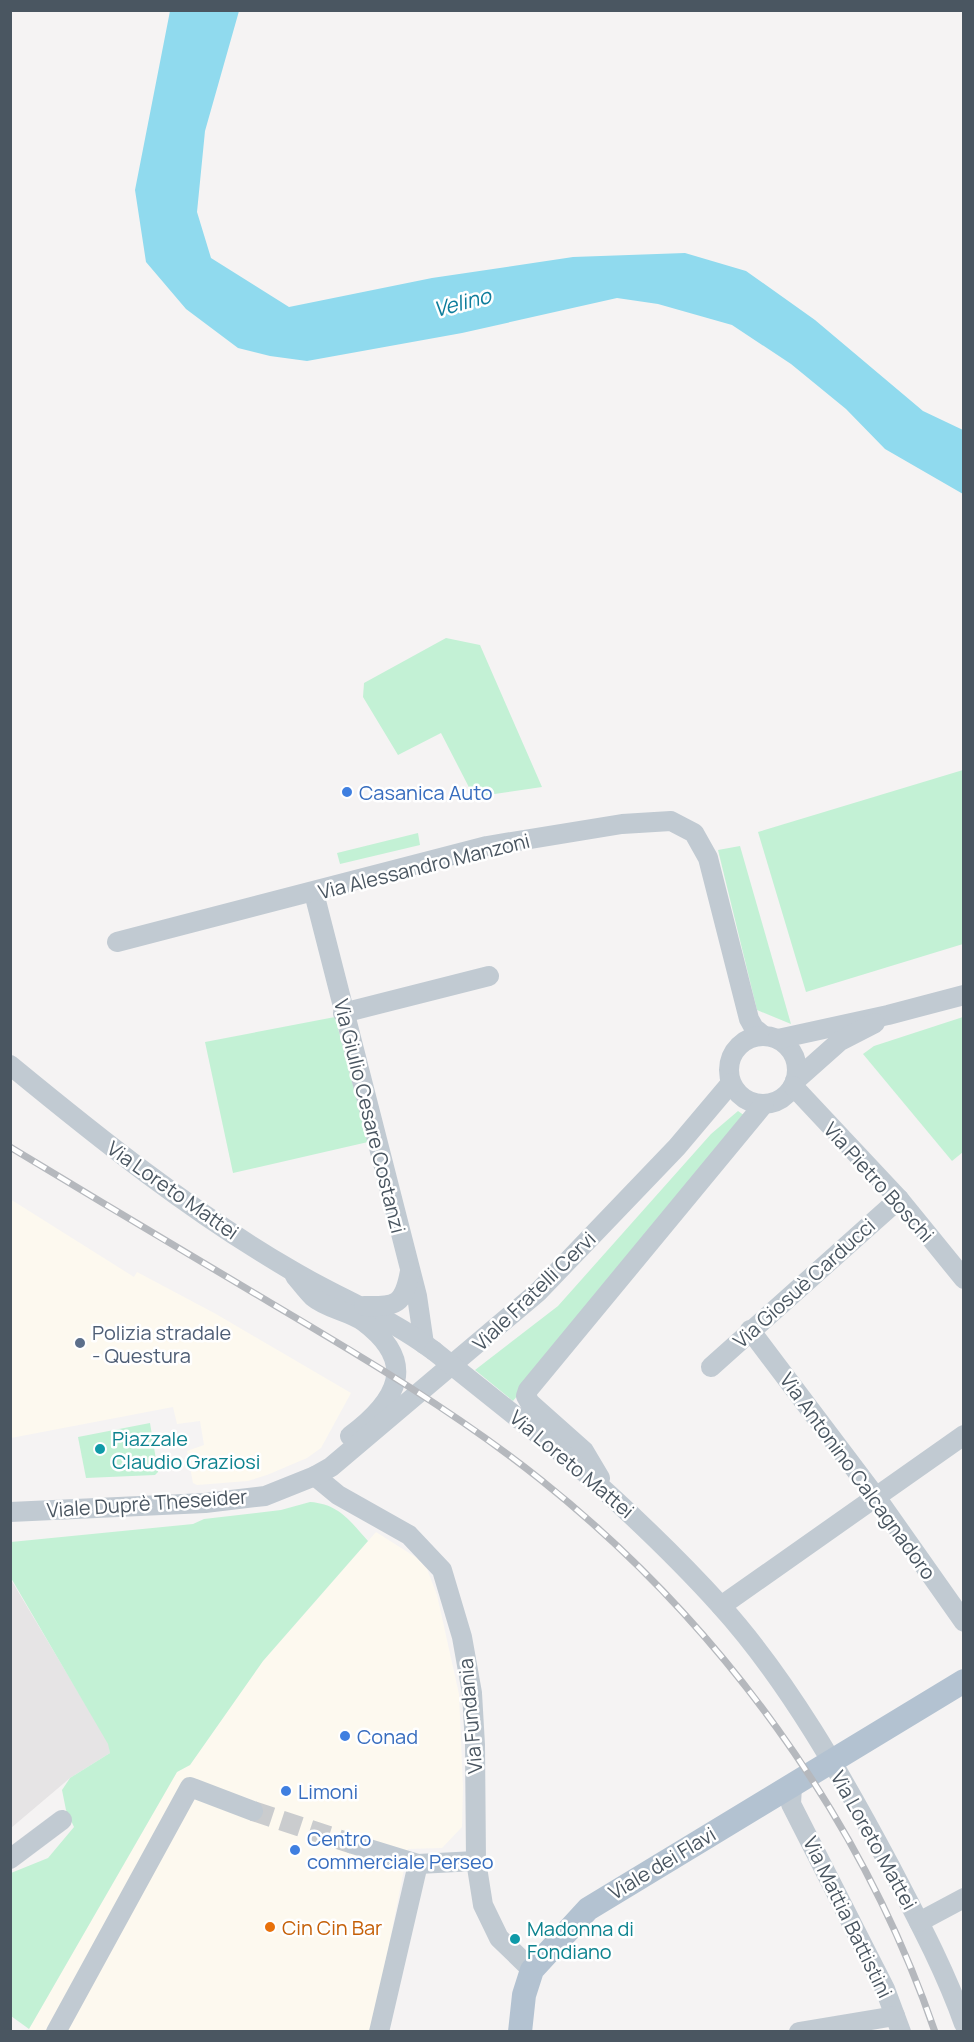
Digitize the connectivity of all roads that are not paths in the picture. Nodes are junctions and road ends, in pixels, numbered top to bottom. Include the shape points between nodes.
1 (314, 893) junction
2 (117, 942) dead end
3 (489, 976) dead end
4 (963, 995) edge
5 (343, 1013) junction
6 (888, 1015) junction
7 (771, 1038) junction
8 (10, 1065) edge
9 (731, 1083) junction
10 (794, 1084) junction
11 (764, 1104) junction
12 (898, 1199) junction
13 (289, 1269) junction
14 (410, 1271) junction
15 (963, 1279) edge
16 (363, 1306) junction
17 (750, 1330) junction
18 (429, 1347) junction
19 (711, 1367) dead end
20 (963, 1436) edge
21 (315, 1476) junction
22 (609, 1494) junction
23 (876, 1497) junction
24 (205, 1503) junction
25 (10, 1512) edge
26 (721, 1606) junction
27 (963, 1622) edge
28 (963, 1681) edge
29 (838, 1764) junction
30 (785, 1796) junction
31 (253, 1811) tunnel mouth
32 (62, 1820) dead end
33 (353, 1844) tunnel mouth
34 (10, 1859) edge
35 (476, 1861) junction
36 (418, 1863) junction
37 (963, 1898) edge
38 (919, 1922) junction
39 (532, 1970) junction
40 (898, 2024) edge
41 (963, 2025) edge
42 (56, 2031) edge
43 (379, 2031) edge
44 (520, 2031) edge
45 (799, 2031) edge

1 - 2 street, Via Alessandro Manzoni
1 - 5 street, Via Giulio Cesare Costanzi
1 - 7 street, Via Alessandro Manzoni via 487,846 622,824 671,821 694,833 708,858 749,1019 754,1028
3 - 5 street
4 - 6 street
5 - 14 street, Via Giulio Cesare Costanzi
6 - 7 street
6 - 10 street via 840,1041
7 - 9 street via 743,1042 735,1050 730,1060
7 - 10 street via 793,1055 797,1065
8 - 13 street, Via Loreto Mattei via 188,1205
9 - 11 street via 744,1099
9 - 21 street, Viale Fratelli Cervi via 676,1147 538,1292 413,1400
10 - 11 street via 776,1102
10 - 12 street, Via Pietro Boschi
11 - 22 street via 528,1390 530,1403 584,1451
12 - 15 street, Via Pietro Boschi
12 - 17 street, Via Giosuè Carducci
13 - 16 street, Via Loreto Mattei
13 - 24 street via 314,1298 362,1320 387,1343 397,1364 395,1384 362,1427 314,1463 272,1484
14 - 16 street via 406,1294 398,1302 386,1307
14 - 18 street, Via Giulio Cesare Costanzi
16 - 18 street, Via Loreto Mattei
17 - 19 street, Via Giosuè Carducci
17 - 23 street, Via Antonino Calcagnadoro
18 - 22 street, Via Loreto Mattei, bridge
20 - 23 street
21 - 24 street, Viale Duprè Theseider via 265,1496
21 - 35 street, Via Fundania via 338,1495 409,1535 442,1570 462,1637 472,1693
22 - 26 street, Via Loreto Mattei
23 - 26 street
23 - 27 street, Via Antonino Calcagnadoro
24 - 25 street, Viale Duprè Theseider
26 - 29 street, Via Loreto Mattei
28 - 29 main road, Viale dei Flavi
29 - 30 main road, Viale dei Flavi
29 - 38 street, Via Loreto Mattei
30 - 39 main road, Viale dei Flavi via 588,1909
30 - 40 street, Via Mattia Battistini via 880,1979
31 - 42 street via 190,1787
32 - 34 street
33 - 36 street
35 - 36 street
35 - 39 street, Via Fundania via 488,1918 510,1951
36 - 43 street
37 - 38 street
38 - 41 street, Via Loreto Mattei
39 - 44 main road, Viale dei Flavi via 524,1995
40 - 45 street

